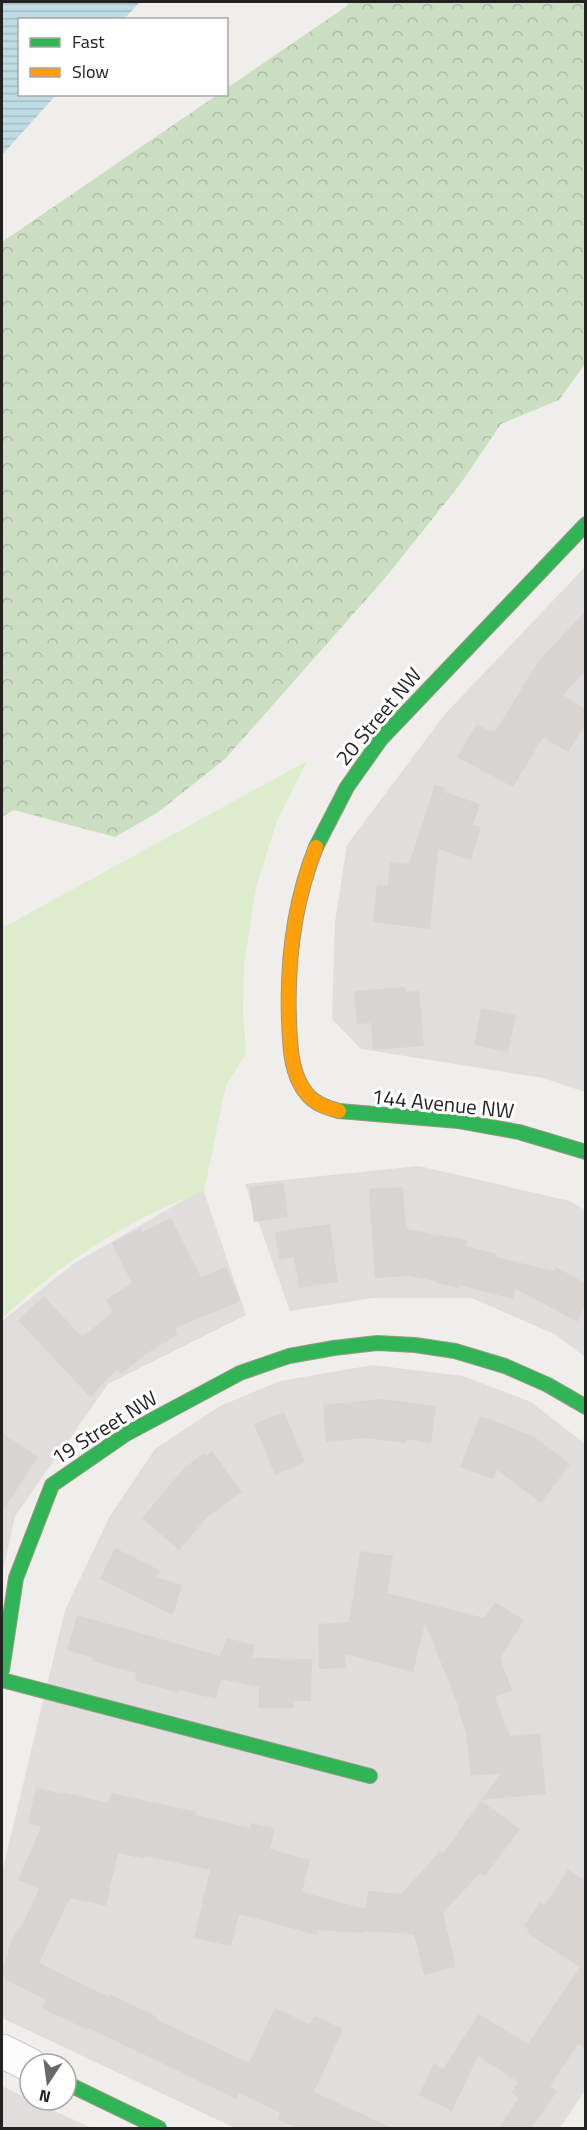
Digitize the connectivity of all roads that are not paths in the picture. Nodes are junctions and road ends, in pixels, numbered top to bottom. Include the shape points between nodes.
1 (585, 524) edge
2 (330, 1109) joint
3 (585, 1152) edge
4 (585, 1407) edge
5 (2, 1670) edge
6 (2, 1680) edge
7 (370, 1776) dead end
8 (2, 2051) edge
9 (18, 2059) edge
10 (78, 2089) edge
11 (159, 2128) edge

1 - 2 street, 20 Street NW via 381,739 356,771 318,841 296,912 287,981 293,1065 310,1098
2 - 3 street, 144 Avenue NW via 367,1116 488,1126
4 - 5 street, 19 Street NW via 505,1366 455,1351 415,1345 377,1343 289,1356 240,1373 135,1429 52,1485 16,1578
6 - 7 street
8 - 9 street
10 - 11 street

